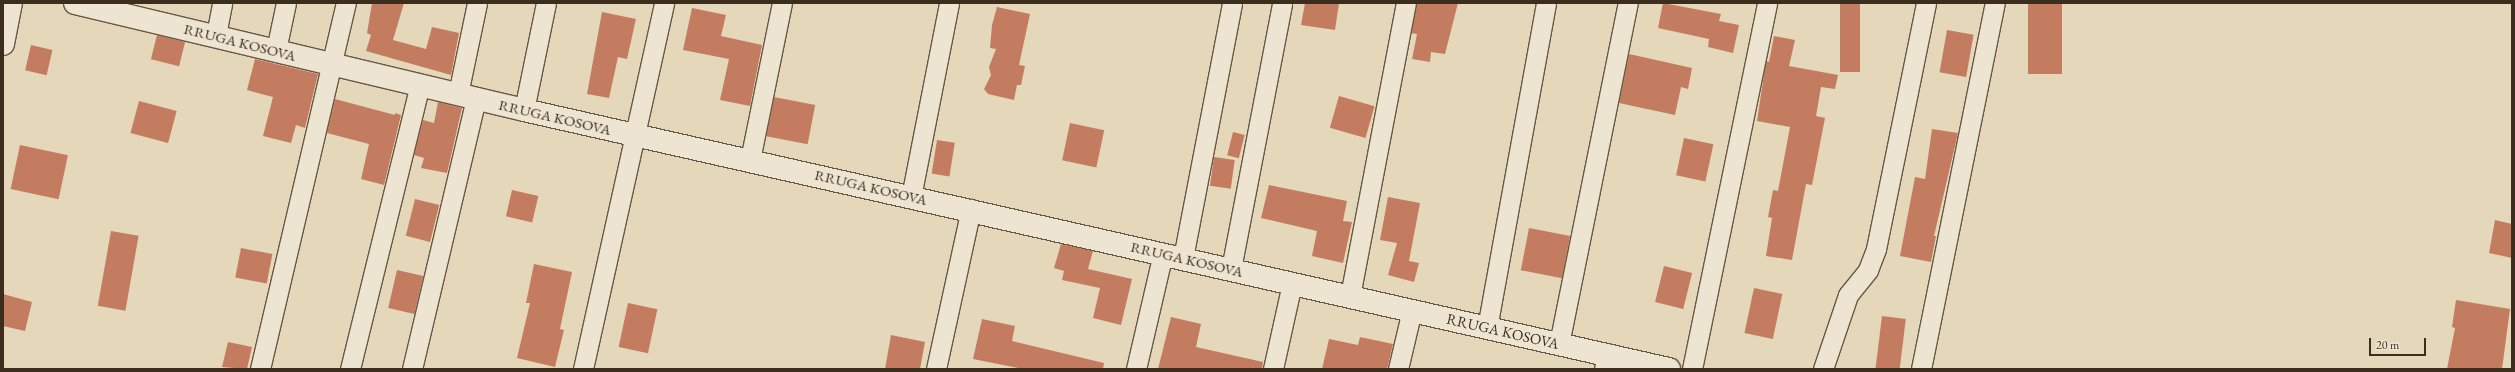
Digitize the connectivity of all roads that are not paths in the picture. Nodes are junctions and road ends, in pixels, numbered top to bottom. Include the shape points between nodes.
1 (75, 3) edge
2 (222, 3) edge
3 (286, 3) edge
4 (346, 3) edge
5 (477, 3) edge
6 (546, 3) edge
7 (664, 3) edge
8 (782, 3) edge
9 (950, 3) edge
10 (1232, 3) edge
11 (1282, 3) edge
12 (1406, 3) edge
13 (1546, 3) edge
14 (1628, 3) edge
15 (1767, 3) edge
16 (1926, 3) edge
17 (1995, 3) edge
18 (8, 7) edge
19 (216, 35) junction
20 (3, 44) edge
21 (276, 50) junction
22 (333, 65) junction
23 (420, 85) junction
24 (467, 96) junction
25 (524, 110) junction
26 (636, 135) junction
27 (750, 160) junction
28 (911, 197) junction
29 (971, 209) junction
30 (1173, 255) junction
31 (1231, 269) junction
32 (1292, 283) junction
33 (1350, 296) junction
34 (1412, 310) junction
35 (1486, 328) junction
36 (1560, 344) junction
37 (1606, 362) edge
38 (260, 369) edge
39 (350, 369) edge
40 (412, 369) edge
41 (583, 369) edge
42 (936, 369) edge
43 (1136, 369) edge
44 (1273, 369) edge
45 (1398, 369) edge
46 (1669, 369) edge
47 (1692, 369) edge
48 (1823, 369) edge
49 (1921, 369) edge

1 - 19 street, RRUGA KOSOVA
2 - 19 street
3 - 21 street
4 - 22 street
5 - 24 street
6 - 25 street
7 - 26 street
8 - 27 street
9 - 28 street
10 - 30 street
11 - 31 street
12 - 33 street
13 - 35 street
14 - 36 street
15 - 47 street
16 - 48 street via 1876,249 1868,270 1848,295
17 - 49 street
18 - 20 street
19 - 21 street, RRUGA KOSOVA
21 - 22 street, RRUGA KOSOVA
22 - 23 street, RRUGA KOSOVA
22 - 38 street
23 - 24 street, RRUGA KOSOVA
23 - 39 street
24 - 25 street, RRUGA KOSOVA
24 - 40 street
25 - 26 street, RRUGA KOSOVA
26 - 27 street, RRUGA KOSOVA
26 - 41 street
27 - 28 street, RRUGA KOSOVA
28 - 29 street, RRUGA KOSOVA
29 - 30 street, RRUGA KOSOVA
29 - 42 street
30 - 31 street, RRUGA KOSOVA
30 - 43 street
31 - 32 street, RRUGA KOSOVA
32 - 33 street, RRUGA KOSOVA
32 - 44 street
33 - 34 street, RRUGA KOSOVA
34 - 35 street, RRUGA KOSOVA
34 - 45 street
35 - 36 street, RRUGA KOSOVA
36 - 37 street, RRUGA KOSOVA
37 - 46 street, RRUGA KOSOVA

